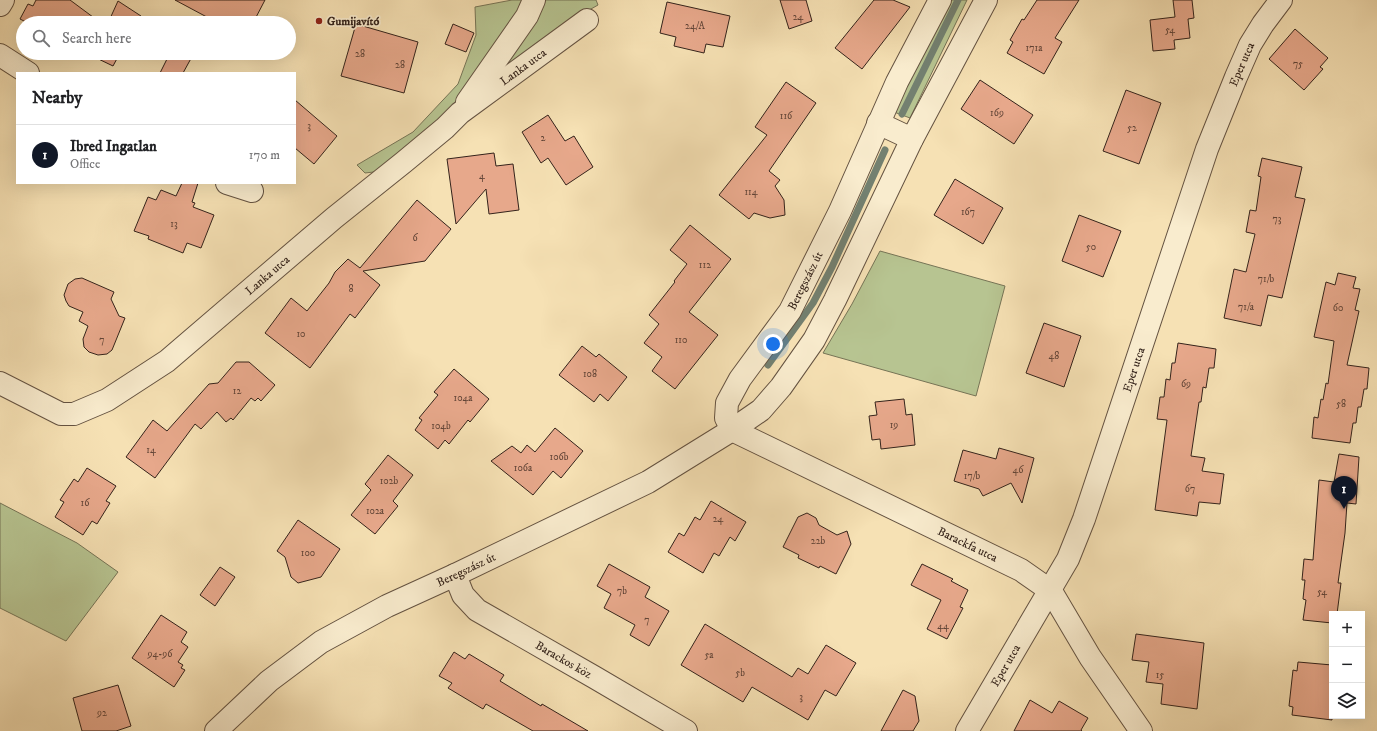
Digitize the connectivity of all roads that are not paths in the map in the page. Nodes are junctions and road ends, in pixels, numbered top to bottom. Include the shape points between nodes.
1 (4, 0) edge
2 (534, 0) edge
3 (940, 0) edge
4 (986, 0) edge
5 (1281, 0) edge
6 (0, 5) edge
7 (587, 20) dead end
8 (0, 55) edge
9 (26, 72) edge
10 (460, 113) junction
11 (878, 123) junction
12 (912, 139) junction
13 (230, 184) edge
14 (252, 191) dead end
15 (0, 383) edge
16 (732, 430) junction
17 (455, 576) junction
18 (1050, 591) junction
19 (216, 731) edge
20 (686, 731) edge
21 (968, 731) edge
22 (1140, 731) edge

1 - 6 street
2 - 10 street, Lanka utca via 526,16
3 - 11 street, Beregszász út
4 - 12 street, Beregszász út
5 - 18 street, Eper utca via 1250,45 1207,149 1084,519 1068,559
7 - 10 street, Lanka utca
8 - 9 street
10 - 15 street, Lanka utca via 167,361 107,400 74,414 61,414
11 - 12 street
11 - 16 street, Beregszász út via 840,211 790,311 740,379 727,404 726,418
12 - 16 street, Beregszász út via 814,340 781,387 761,410
13 - 14 street
16 - 17 street, Beregszász út via 648,482
16 - 18 street, Barackfa utca via 1021,570
17 - 19 street, Beregszász út via 387,606 321,642 269,681
17 - 20 street, Barackos köz via 463,595 477,610
18 - 21 street, Eper utca
18 - 22 street, Barackfa utca via 1090,657

